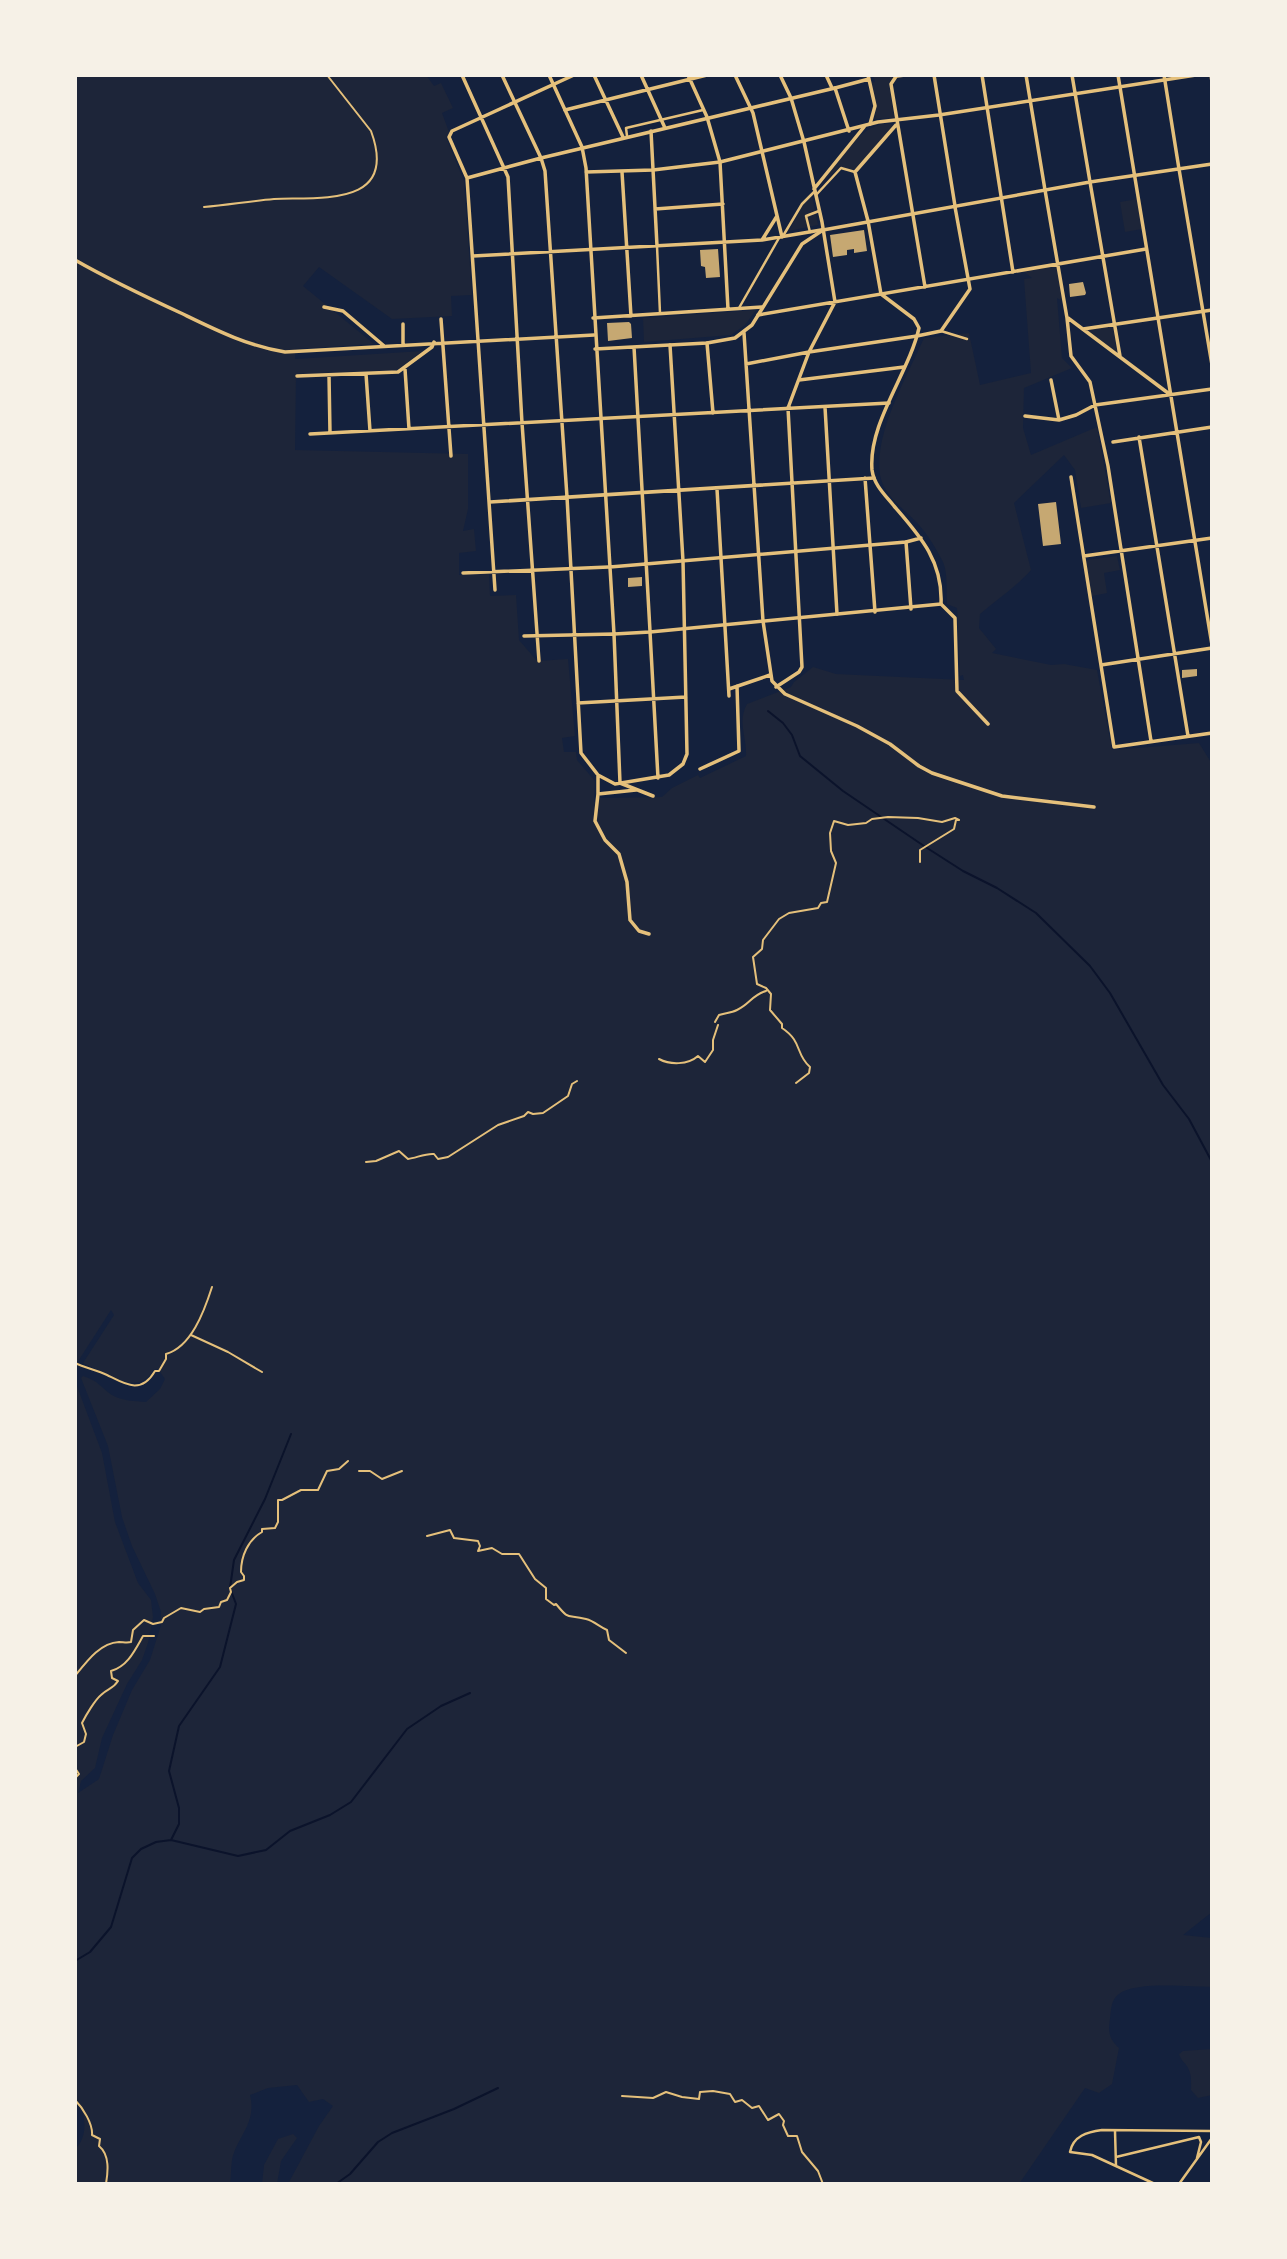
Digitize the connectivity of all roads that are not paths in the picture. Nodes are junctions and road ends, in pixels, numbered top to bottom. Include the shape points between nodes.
1 (461, 75) edge
2 (502, 75) edge
3 (549, 75) edge
4 (574, 75) edge
5 (594, 75) edge
6 (641, 75) edge
7 (707, 75) edge
8 (735, 75) edge
9 (780, 75) edge
10 (827, 75) edge
11 (905, 75) edge
12 (934, 75) edge
13 (982, 75) edge
14 (1026, 75) edge
15 (1072, 75) edge
16 (1118, 75) edge
17 (1196, 75) edge
18 (1211, 75) edge
19 (897, 76) edge
20 (689, 77) edge
21 (869, 77) edge
22 (1164, 78) edge
23 (1212, 82) edge
24 (553, 85) junction
25 (1119, 87) junction
26 (834, 88) junction
27 (648, 90) junction
28 (1074, 94) junction
29 (791, 98) junction
30 (605, 100) junction
31 (1030, 101) junction
32 (514, 102) junction
33 (750, 107) junction
34 (987, 107) junction
35 (565, 110) junction
36 (703, 110) junction
37 (689, 113) junction
38 (939, 115) junction
39 (672, 117) junction
40 (706, 117) junction
41 (481, 118) junction
42 (661, 120) junction
43 (691, 121) junction
44 (647, 123) junction
45 (896, 123) junction
46 (639, 124) junction
47 (674, 125) junction
48 (870, 125) junction
49 (864, 127) junction
50 (665, 128) junction
51 (650, 131) junction
52 (849, 131) junction
53 (641, 133) junction
54 (625, 137) junction
55 (804, 142) junction
56 (582, 147) junction
57 (762, 151) junction
58 (541, 158) junction
59 (720, 162) junction
60 (1212, 164) edge
61 (505, 169) junction
62 (1179, 169) junction
63 (653, 170) junction
64 (586, 172) junction
65 (622, 172) junction
66 (855, 172) junction
67 (1135, 176) junction
68 (467, 178) junction
69 (1090, 182) junction
70 (1045, 190) junction
71 (815, 191) junction
72 (1001, 198) junction
73 (723, 204) junction
74 (955, 206) junction
75 (655, 209) junction
76 (819, 211) junction
77 (913, 213) junction
78 (777, 216) junction
79 (868, 222) junction
80 (823, 230) junction
81 (810, 232) junction
82 (780, 238) junction
83 (762, 240) junction
84 (725, 243) junction
85 (657, 246) junction
86 (627, 248) junction
87 (1146, 249) junction
88 (590, 250) junction
89 (551, 252) junction
90 (513, 254) junction
91 (472, 256) junction
92 (1102, 257) junction
93 (75, 260) edge
94 (1058, 264) junction
95 (1013, 272) junction
96 (969, 279) junction
97 (925, 287) junction
98 (881, 294) junction
99 (835, 302) junction
100 (324, 307) dead end
101 (762, 307) junction
102 (728, 309) junction
103 (739, 309) junction
104 (1212, 310) edge
105 (1202, 312) junction
106 (660, 313) junction
107 (758, 315) junction
108 (631, 316) junction
109 (593, 318) junction
110 (1067, 318) junction
111 (1157, 318) junction
112 (441, 319) dead end
113 (403, 324) dead end
114 (1113, 325) junction
115 (1083, 329) junction
116 (941, 331) junction
117 (744, 333) junction
118 (594, 335) junction
119 (917, 336) junction
120 (556, 337) junction
121 (967, 339) dead end
122 (518, 340) junction
123 (479, 341) junction
124 (434, 342) junction
125 (442, 342) junction
126 (707, 343) junction
127 (403, 344) junction
128 (383, 345) junction
129 (670, 345) junction
130 (634, 347) junction
131 (595, 349) junction
132 (1210, 350) edge
133 (809, 352) junction
134 (1120, 356) junction
135 (746, 364) junction
136 (1212, 365) edge
137 (904, 367) junction
138 (405, 369) junction
139 (366, 374) junction
140 (329, 375) junction
141 (297, 376) dead end
142 (799, 380) junction
143 (1051, 380) dead end
144 (1212, 389) edge
145 (1170, 395) junction
146 (889, 404) junction
147 (1095, 405) junction
148 (825, 407) junction
149 (788, 408) junction
150 (749, 411) junction
151 (713, 413) junction
152 (674, 416) junction
153 (1025, 416) dead end
154 (638, 418) junction
155 (600, 419) junction
156 (561, 420) junction
157 (1059, 420) junction
158 (522, 423) junction
159 (484, 425) junction
160 (1212, 426) edge
161 (447, 427) junction
162 (409, 429) junction
163 (370, 431) junction
164 (1177, 432) junction
165 (330, 433) junction
166 (310, 434) dead end
167 (1139, 438) junction
168 (1113, 442) dead end
169 (451, 456) dead end
170 (1071, 477) dead end
171 (865, 478) junction
172 (874, 478) junction
173 (828, 481) junction
174 (793, 483) junction
175 (754, 486) junction
176 (717, 489) junction
177 (678, 491) junction
178 (642, 493) junction
179 (605, 495) junction
180 (567, 497) junction
181 (527, 499) junction
182 (490, 502) junction
183 (921, 538) junction
184 (1212, 538) edge
185 (1195, 540) junction
186 (906, 542) junction
187 (869, 545) junction
188 (1157, 546) junction
189 (833, 548) junction
190 (797, 551) junction
191 (1120, 551) junction
192 (759, 554) junction
193 (1084, 556) junction
194 (722, 557) junction
195 (683, 561) junction
196 (647, 564) junction
197 (569, 567) junction
198 (609, 567) junction
199 (533, 569) junction
200 (494, 572) junction
201 (463, 573) dead end
202 (495, 590) dead end
203 (941, 604) junction
204 (911, 609) junction
205 (875, 611) junction
206 (837, 614) junction
207 (799, 618) junction
208 (763, 621) junction
209 (725, 625) junction
210 (685, 629) junction
211 (650, 632) junction
212 (614, 634) junction
213 (573, 635) junction
214 (524, 636) dead end
215 (537, 636) junction
216 (1212, 647) edge
217 (1175, 654) junction
218 (1138, 659) junction
219 (539, 661) dead end
220 (1101, 664) junction
221 (770, 675) junction
222 (737, 686) junction
223 (776, 687) junction
224 (729, 689) junction
225 (729, 696) dead end
226 (686, 697) junction
227 (654, 699) junction
228 (616, 701) junction
229 (578, 703) junction
230 (988, 724) dead end
231 (1212, 733) edge
232 (1188, 736) junction
233 (1151, 741) junction
234 (701, 769) dead end
235 (598, 775) junction
236 (658, 778) junction
237 (621, 783) junction
238 (638, 789) junction
239 (598, 794) junction
240 (653, 796) dead end
241 (1094, 807) dead end
242 (649, 934) dead end
243 (1115, 2131) junction
244 (1212, 2131) edge
245 (1212, 2138) edge
246 (1116, 2157) junction
247 (1197, 2158) junction
248 (1116, 2166) junction
249 (1155, 2184) edge
250 (1179, 2184) edge

1 - 41 street
2 - 32 street
3 - 24 street
4 - 24 street
5 - 30 street
6 - 27 street
7 - 20 street
8 - 33 street
9 - 29 street
10 - 26 street
11 - 19 street
12 - 38 street
13 - 34 street
14 - 31 street
15 - 28 street
16 - 25 street
17 - 22 street
18 - 23 street
19 - 45 street via 891,84
20 - 27 street
20 - 36 street
21 - 26 street
21 - 48 street via 875,106
22 - 25 street
22 - 62 street
24 - 32 street
24 - 35 street
25 - 28 street
25 - 67 street
26 - 29 street
26 - 52 street
27 - 30 street
27 - 42 street
28 - 31 street
28 - 69 street
29 - 33 street
29 - 55 street
30 - 35 street
30 - 54 street
31 - 34 street
31 - 70 street
32 - 41 street
32 - 58 street
33 - 40 street
33 - 57 street
34 - 38 street
34 - 72 street
35 - 56 street
36 - 37 street
36 - 40 street
37 - 39 street
37 - 43 street
38 - 45 street
38 - 74 street
39 - 42 street
39 - 47 street
40 - 43 street
40 - 59 street
41 - 61 street
41 - 68 street via 450,134
42 - 44 street
42 - 50 street
43 - 47 street
44 - 46 street
44 - 51 street
45 - 48 street
45 - 66 street
45 - 77 street
46 - 53 street
46 - 54 street via 626,128
47 - 50 street
48 - 49 street
49 - 52 street
49 - 71 street
50 - 51 street
51 - 53 street
51 - 63 street
52 - 55 street
53 - 54 street
54 - 56 street
55 - 57 street
55 - 71 street
56 - 58 street
56 - 64 street
57 - 59 street
57 - 78 street
58 - 61 street
58 - 89 street
59 - 63 street
59 - 73 street
60 - 62 street
61 - 68 street
61 - 90 street
62 - 67 street
62 - 105 street
63 - 65 street
63 - 75 street
64 - 65 street
64 - 88 street
65 - 86 street
66 - 71 street via 841,168
66 - 79 street
67 - 69 street
67 - 87 street
68 - 91 street
69 - 70 street
69 - 92 street
70 - 72 street
70 - 94 street
71 - 76 street
71 - 82 street
72 - 74 street
72 - 95 street
73 - 75 street
73 - 84 street
74 - 77 street
74 - 96 street
75 - 85 street
76 - 80 street
76 - 81 street via 806,216
77 - 79 street
77 - 97 street
78 - 82 street
78 - 83 street
79 - 80 street
79 - 98 street
80 - 81 street
80 - 99 street
80 - 101 street via 799,248
81 - 82 street
82 - 83 street
82 - 103 street
83 - 84 street
84 - 85 street
84 - 102 street
85 - 86 street
85 - 106 street
86 - 88 street
86 - 108 street
87 - 92 street
87 - 111 street
88 - 89 street
88 - 109 street
89 - 90 street
89 - 120 street
90 - 91 street
90 - 122 street
91 - 123 street
92 - 94 street
92 - 114 street
93 - 128 street via 260,348 285,352
94 - 95 street
94 - 110 street
95 - 96 street
96 - 97 street
96 - 116 street via 970,289
97 - 98 street
98 - 99 street
98 - 119 street via 916,321
99 - 107 street
99 - 133 street
100 - 128 street via 342,311
101 - 103 street
101 - 107 street
102 - 103 street
102 - 106 street
104 - 105 street
105 - 111 street
105 - 132 street
106 - 108 street
107 - 117 street
108 - 109 street
109 - 118 street
110 - 115 street
110 - 147 street via 1071,356 1090,382
111 - 114 street
111 - 145 street
112 - 125 street
113 - 127 street
114 - 115 street
114 - 134 street
115 - 134 street
116 - 119 street
116 - 121 street
117 - 126 street via 732,340
117 - 135 street
118 - 120 street
118 - 131 street
119 - 133 street
119 - 137 street
120 - 122 street
120 - 156 street
122 - 123 street
122 - 158 street
123 - 125 street
123 - 159 street
124 - 125 street
124 - 127 street
124 - 138 street
125 - 161 street
126 - 129 street
126 - 151 street
127 - 128 street
129 - 130 street
129 - 152 street
130 - 131 street
130 - 154 street
131 - 155 street
132 - 136 street
133 - 135 street
133 - 142 street
134 - 145 street
135 - 150 street
137 - 142 street
137 - 146 street
138 - 139 street
138 - 162 street
139 - 140 street
139 - 163 street
140 - 141 street
140 - 165 street
142 - 149 street
143 - 157 street
144 - 145 street
145 - 147 street
145 - 164 street
146 - 148 street
146 - 172 street via 875,444
147 - 157 street
147 - 191 street
148 - 149 street
148 - 173 street
149 - 150 street
149 - 174 street
150 - 151 street
150 - 175 street
151 - 152 street
152 - 154 street
152 - 177 street
153 - 157 street
154 - 155 street
154 - 178 street
155 - 156 street
155 - 179 street
156 - 158 street
156 - 180 street
158 - 159 street
158 - 181 street
159 - 161 street
159 - 182 street
160 - 164 street
161 - 162 street
161 - 169 street
162 - 163 street
163 - 165 street
164 - 167 street
164 - 185 street
165 - 166 street
167 - 168 street
167 - 188 street
170 - 193 street
171 - 172 street
171 - 173 street
171 - 187 street
172 - 183 street
173 - 174 street
173 - 189 street
174 - 175 street
174 - 190 street
175 - 176 street
175 - 192 street
176 - 177 street
176 - 194 street
177 - 178 street
177 - 195 street
178 - 179 street
178 - 196 street
179 - 180 street
179 - 198 street
180 - 181 street
180 - 197 street
181 - 182 street
181 - 199 street
182 - 200 street
183 - 186 street
183 - 203 street via 935,561
184 - 185 street
185 - 188 street
185 - 216 street
186 - 187 street
186 - 204 street
187 - 189 street
187 - 205 street
188 - 191 street
188 - 217 street
189 - 190 street
189 - 206 street
190 - 192 street
190 - 207 street
191 - 193 street
191 - 218 street
192 - 194 street
192 - 208 street
193 - 220 street
194 - 195 street
194 - 209 street
195 - 196 street
195 - 210 street
196 - 198 street
196 - 211 street
197 - 198 street
197 - 199 street
197 - 213 street
198 - 212 street
199 - 200 street
199 - 215 street
200 - 201 street
200 - 202 street
203 - 204 street
203 - 230 street via 955,618 957,691
204 - 205 street
205 - 206 street
206 - 207 street
207 - 208 street
207 - 223 street via 801,670
208 - 209 street
208 - 221 street
209 - 210 street
209 - 224 street
210 - 211 street
210 - 226 street
211 - 212 street
211 - 227 street
212 - 213 street
212 - 228 street
213 - 215 street
213 - 229 street
214 - 215 street
215 - 219 street
216 - 217 street
217 - 218 street
217 - 232 street
218 - 220 street
218 - 233 street
220 - 233 street via 1114,747
221 - 222 street
221 - 223 street
222 - 224 street
222 - 234 street via 739,751
223 - 241 street via 879,738 932,773 1002,796
224 - 225 street
226 - 227 street
226 - 236 street via 687,754 677,770
227 - 228 street
227 - 236 street
228 - 229 street
228 - 237 street
229 - 235 street via 581,753
231 - 232 street
232 - 233 street
235 - 237 street via 610,783
235 - 239 street
236 - 237 street
237 - 238 street
238 - 239 street
238 - 240 street
239 - 242 street via 595,821 618,854 627,882 630,920 639,931
243 - 244 street
243 - 246 street
243 - 248 street via 1085,2134 1070,2151
245 - 247 street
246 - 247 street via 1199,2137
246 - 248 street
247 - 250 street
248 - 249 street

